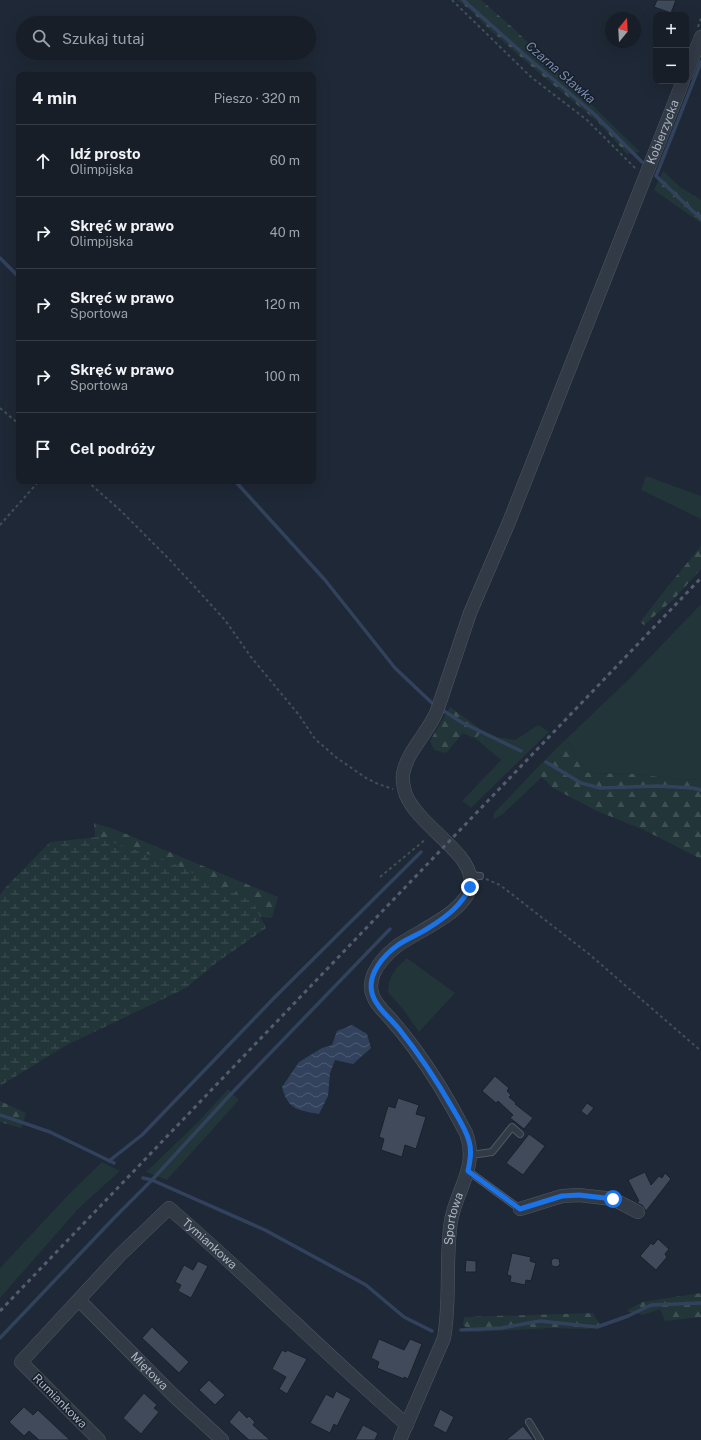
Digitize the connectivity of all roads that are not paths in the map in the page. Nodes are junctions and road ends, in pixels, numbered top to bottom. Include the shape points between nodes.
1 (701, 37) edge
2 (689, 67) edge
3 (682, 84) edge
4 (475, 876) joint
5 (520, 1134) dead end
6 (471, 1155) junction
7 (468, 1171) junction
8 (520, 1209) joint
9 (638, 1212) dead end
10 (79, 1300) junction
11 (21, 1362) joint
12 (529, 1422) dead end
13 (407, 1426) junction
14 (99, 1440) edge
15 (222, 1440) edge
16 (400, 1440) edge
17 (540, 1440) edge

1 - 2 street
3 - 4 street, Kobierzycka via 509,522 470,613 437,711 405,765 402,776 410,805
4 - 6 street, Sportowa via 455,909 389,953 374,972 371,986 377,1004 414,1047 438,1083 466,1133
5 - 6 lane via 512,1127 492,1152
6 - 7 street, Sportowa
7 - 8 lane
7 - 13 street, Sportowa via 451,1220 444,1338
8 - 9 street via 562,1196 579,1195 613,1199
10 - 11 street, Tymiankowa
10 - 13 street, Tymiankowa via 120,1255 170,1208
10 - 15 street, Miętowa via 172,1394
11 - 14 street, Rumiankowa
12 - 17 lane
13 - 16 street, Sportowa

